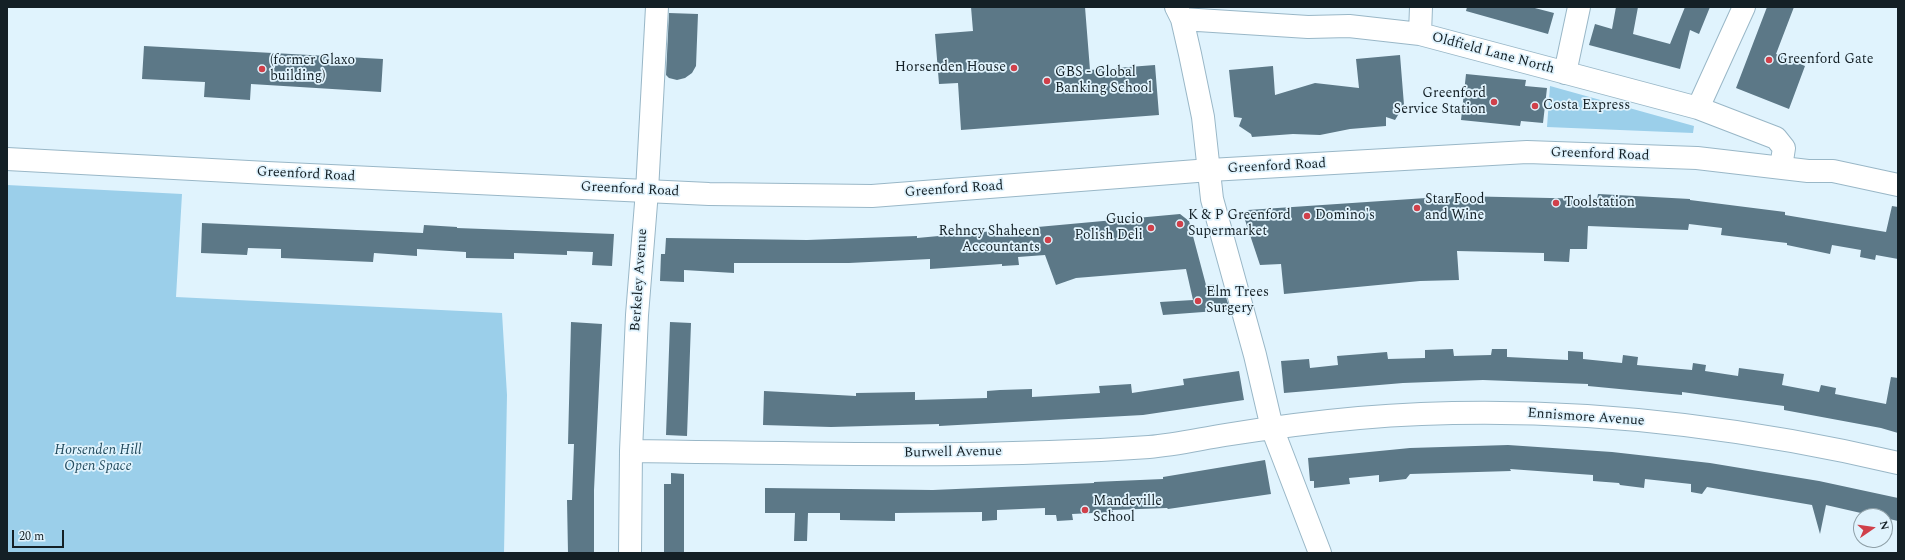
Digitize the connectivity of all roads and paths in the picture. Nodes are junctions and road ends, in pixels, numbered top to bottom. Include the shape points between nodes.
1 (657, 7) edge
2 (1421, 7) edge
3 (1579, 7) edge
4 (1744, 7) edge
5 (1179, 13) edge
6 (1420, 34) junction
7 (1565, 73) junction
8 (1698, 108) junction
9 (7, 159) edge
10 (1780, 167) junction
11 (1210, 170) junction
12 (1898, 185) edge
13 (647, 191) junction
14 (1272, 428) junction
15 (632, 451) junction
16 (1898, 463) edge
17 (630, 553) edge
18 (1320, 553) edge

1 - 13 street, Berkeley Avenue
2 - 6 street
3 - 7 street
4 - 8 street
5 - 6 street, Oldfield Lane North via 1308,27 1349,26
5 - 11 street via 1203,117
6 - 7 street, Oldfield Lane North
7 - 8 street, Oldfield Lane North
8 - 10 street, Oldfield Lane North via 1776,138 1784,148
9 - 13 street, Greenford Road
10 - 11 street, Greenford Road via 1697,158 1527,152
10 - 12 street, Greenford Road via 1833,171
11 - 13 street, Greenford Road via 872,196
11 - 14 street via 1212,199
13 - 15 street, Berkeley Avenue via 637,315
14 - 15 street, Burwell Avenue via 1154,447 1080,451 934,454
14 - 16 street, Ennismore Avenue via 1358,418 1431,414 1488,412 1599,416 1756,434
14 - 18 street
15 - 17 street, Berkeley Avenue

